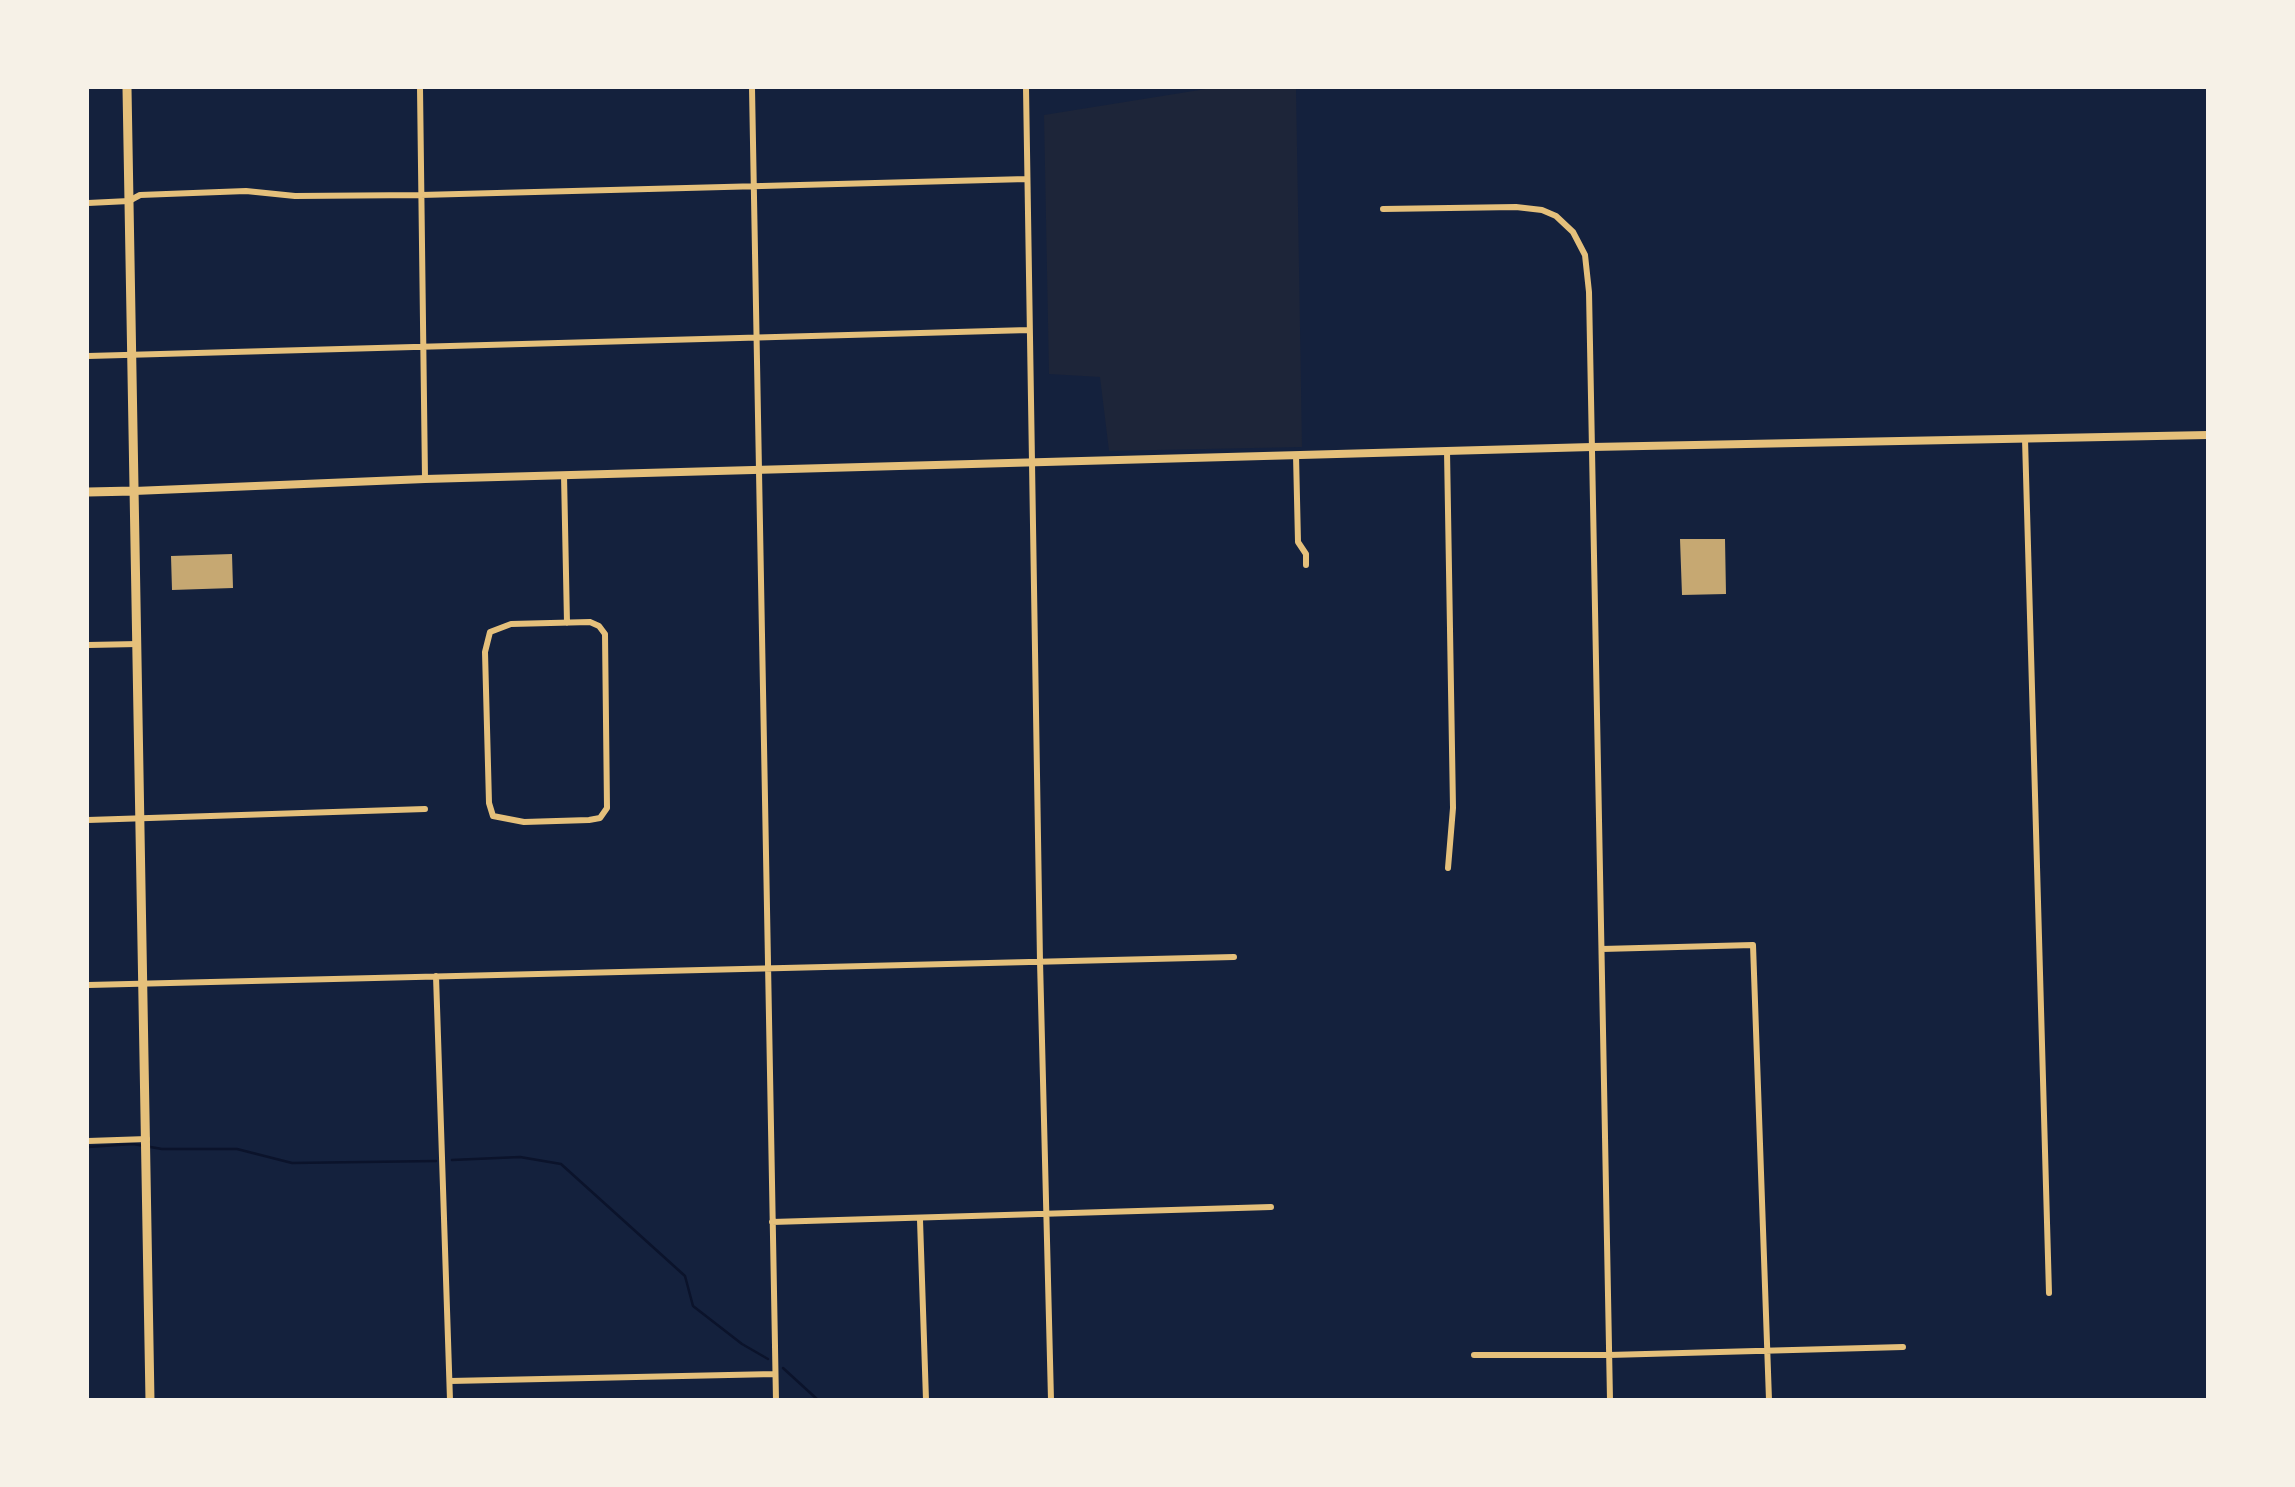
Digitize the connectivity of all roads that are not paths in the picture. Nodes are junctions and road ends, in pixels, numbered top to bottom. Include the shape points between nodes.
1 (127, 88) edge
2 (420, 88) edge
3 (752, 88) edge
4 (1026, 88) edge
5 (1027, 178) junction
6 (754, 184) junction
7 (421, 195) junction
8 (129, 201) junction
9 (88, 203) edge
10 (1383, 209) dead end
11 (1029, 330) junction
12 (757, 339) junction
13 (424, 347) junction
14 (131, 355) junction
15 (88, 356) edge
16 (2207, 435) edge
17 (2025, 439) junction
18 (1592, 447) junction
19 (1447, 451) junction
20 (1296, 455) junction
21 (1034, 462) junction
22 (758, 470) junction
23 (564, 475) junction
24 (425, 479) junction
25 (134, 491) junction
26 (88, 492) edge
27 (1306, 565) dead end
28 (567, 623) junction
29 (138, 644) junction
30 (88, 645) edge
31 (425, 809) dead end
32 (141, 818) junction
33 (88, 820) edge
34 (1448, 868) dead end
35 (1602, 949) junction
36 (1234, 957) dead end
37 (1040, 961) junction
38 (767, 967) junction
39 (436, 976) junction
40 (145, 983) junction
41 (88, 985) edge
42 (147, 1139) junction
43 (88, 1141) edge
44 (1271, 1207) dead end
45 (1049, 1216) junction
46 (920, 1220) junction
47 (772, 1222) junction
48 (2049, 1293) dead end
49 (1903, 1347) dead end
50 (1768, 1349) junction
51 (1474, 1355) dead end
52 (1609, 1355) junction
53 (775, 1374) junction
54 (450, 1381) junction
55 (150, 1399) edge
56 (450, 1399) edge
57 (776, 1399) edge
58 (926, 1399) edge
59 (1051, 1399) edge
60 (1610, 1399) edge
61 (1769, 1399) edge

1 - 8 main road
2 - 7 street
3 - 6 street
4 - 5 street
5 - 6 street
5 - 11 street
6 - 7 street
6 - 12 street
7 - 8 street via 295,196 246,191 140,195
7 - 13 street
8 - 9 street
8 - 14 main road
10 - 18 street via 1542,210 1573,232 1585,254 1589,292
11 - 12 street
11 - 21 street
12 - 13 street
12 - 22 street
13 - 14 street
13 - 24 street
14 - 15 street
14 - 25 main road
16 - 17 street
17 - 18 street
17 - 48 street
18 - 19 street
18 - 35 street
19 - 20 street
19 - 34 street via 1453,808
20 - 21 street
20 - 27 street via 1298,542 1306,554
21 - 22 street
21 - 37 street
22 - 23 street
22 - 38 street
23 - 24 street
23 - 28 street
24 - 25 street
25 - 26 main road
25 - 29 main road
28 - 28 street via 590,622 605,634 607,808 600,818 589,820 510,822 493,816 490,810 486,639 498,627
29 - 30 street
29 - 32 main road
31 - 32 street
32 - 33 street
32 - 40 main road
35 - 50 street via 1753,945
35 - 52 street
36 - 37 street
37 - 38 street
37 - 45 street
38 - 39 street
38 - 47 street
39 - 40 street
39 - 54 street
40 - 41 street
40 - 42 main road
42 - 43 street
42 - 55 main road
44 - 45 street
45 - 46 street
45 - 59 street
46 - 47 street
46 - 58 street
47 - 53 street
49 - 50 street
50 - 52 street
50 - 61 street
51 - 52 street
52 - 60 street
53 - 54 street
53 - 57 street
54 - 56 street

